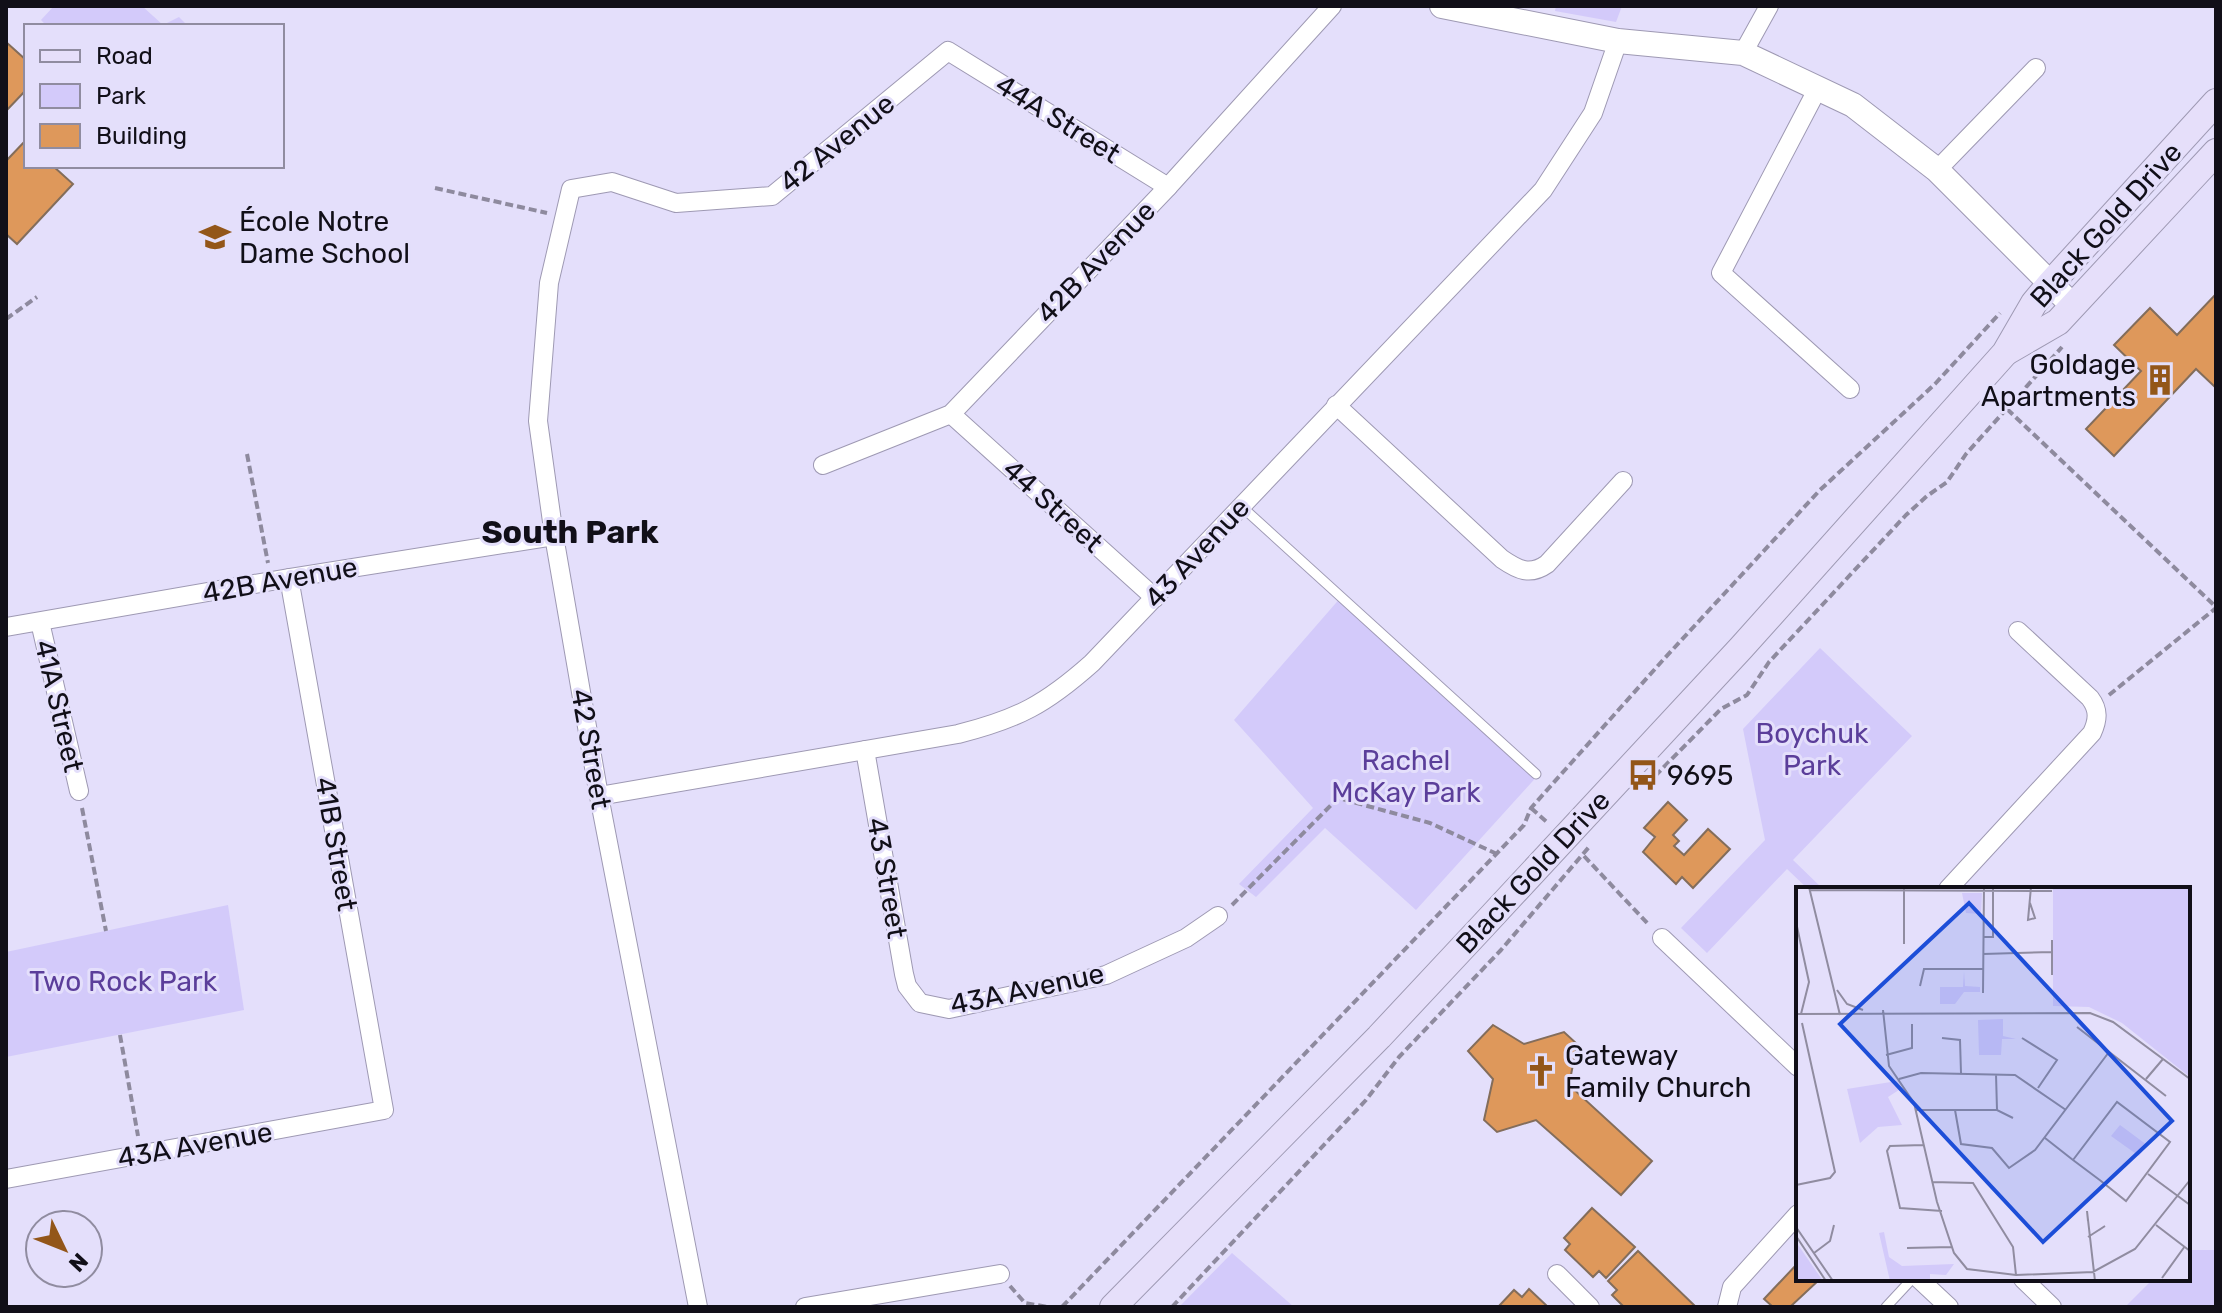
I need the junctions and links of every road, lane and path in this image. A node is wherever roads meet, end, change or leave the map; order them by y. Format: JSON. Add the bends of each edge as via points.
{"nodes":[{"id":1,"x":1332,"y":6,"type":"edge"},
{"id":2,"x":1442,"y":6,"type":"edge"},
{"id":3,"x":1769,"y":6,"type":"edge"},
{"id":4,"x":1618,"y":41,"type":"junction"},
{"id":5,"x":948,"y":51,"type":"joint"},
{"id":6,"x":1743,"y":53,"type":"junction"},
{"id":7,"x":2036,"y":68,"type":"dead end"},
{"id":8,"x":1818,"y":88,"type":"junction"},
{"id":9,"x":2216,"y":102,"type":"edge"},
{"id":10,"x":2216,"y":152,"type":"edge"},
{"id":11,"x":2216,"y":167,"type":"edge"},
{"id":12,"x":1937,"y":170,"type":"junction"},
{"id":13,"x":1168,"y":187,"type":"junction"},
{"id":14,"x":435,"y":188,"type":"dead end"},
{"id":15,"x":571,"y":189,"type":"joint"},
{"id":16,"x":2179,"y":192,"type":"junction"},
{"id":17,"x":564,"y":218,"type":"junction"},
{"id":18,"x":2050,"y":284,"type":"junction"},
{"id":19,"x":37,"y":297,"type":"dead end"},
{"id":20,"x":2073,"y":306,"type":"junction"},
{"id":21,"x":2000,"y":314,"type":"dead end"},
{"id":22,"x":6,"y":319,"type":"edge"},
{"id":23,"x":2005,"y":353,"type":"junction"},
{"id":24,"x":1850,"y":389,"type":"dead end"},
{"id":25,"x":1336,"y":405,"type":"junction"},
{"id":26,"x":951,"y":414,"type":"junction"},
{"id":27,"x":247,"y":454,"type":"dead end"},
{"id":28,"x":823,"y":465,"type":"dead end"},
{"id":29,"x":1623,"y":481,"type":"dead end"},
{"id":30,"x":1241,"y":506,"type":"junction"},
{"id":31,"x":554,"y":536,"type":"junction"},
{"id":32,"x":280,"y":579,"type":"junction"},
{"id":33,"x":1155,"y":598,"type":"junction"},
{"id":34,"x":2216,"y":608,"type":"edge"},
{"id":35,"x":40,"y":622,"type":"junction"},
{"id":36,"x":6,"y":627,"type":"edge"},
{"id":37,"x":2018,"y":631,"type":"dead end"},
{"id":38,"x":2096,"y":709,"type":"junction"},
{"id":39,"x":865,"y":750,"type":"junction"},
{"id":40,"x":1536,"y":774,"type":"dead end"},
{"id":41,"x":1646,"y":787,"type":"dead end"},
{"id":42,"x":79,"y":791,"type":"joint"},
{"id":43,"x":599,"y":796,"type":"junction"},
{"id":44,"x":1531,"y":808,"type":"junction"},
{"id":45,"x":1592,"y":842,"type":"dead end"},
{"id":46,"x":1574,"y":847,"type":"junction"},
{"id":47,"x":1497,"y":854,"type":"junction"},
{"id":48,"x":1950,"y":887,"type":"edge"},
{"id":49,"x":1218,"y":916,"type":"joint"},
{"id":50,"x":106,"y":931,"type":"dead end"},
{"id":51,"x":1662,"y":938,"type":"joint"},
{"id":52,"x":920,"y":1003,"type":"joint"},
{"id":53,"x":120,"y":1035,"type":"dead end"},
{"id":54,"x":1796,"y":1059,"type":"edge"},
{"id":55,"x":384,"y":1110,"type":"joint"},
{"id":56,"x":141,"y":1154,"type":"junction"},
{"id":57,"x":6,"y":1179,"type":"edge"},
{"id":58,"x":1796,"y":1216,"type":"edge"},
{"id":59,"x":1000,"y":1274,"type":"joint"},
{"id":60,"x":1557,"y":1274,"type":"dead end"},
{"id":61,"x":1910,"y":1281,"type":"edge"},
{"id":62,"x":1921,"y":1281,"type":"edge"},
{"id":63,"x":2025,"y":1281,"type":"edge"},
{"id":64,"x":698,"y":1307,"type":"edge"},
{"id":65,"x":805,"y":1307,"type":"edge"},
{"id":66,"x":1048,"y":1307,"type":"edge"},
{"id":67,"x":1062,"y":1307,"type":"edge"},
{"id":68,"x":1113,"y":1307,"type":"edge"},
{"id":69,"x":1172,"y":1307,"type":"edge"},
{"id":70,"x":1590,"y":1307,"type":"edge"},
{"id":71,"x":1727,"y":1307,"type":"edge"},
{"id":72,"x":1886,"y":1307,"type":"edge"},
{"id":73,"x":1949,"y":1307,"type":"edge"},
{"id":74,"x":2052,"y":1307,"type":"edge"}],
"edges":[{"from":1,"to":13,"type":"street","name":"42B Avenue"},
{"from":2,"to":4,"type":"street"},
{"from":3,"to":6,"type":"street"},
{"from":4,"to":6,"type":"street"},
{"from":4,"to":25,"type":"street","name":"43 Avenue","via":[[1593,113],[1543,190]]},
{"from":5,"to":13,"type":"street","name":"44A Street"},
{"from":5,"to":15,"type":"street","name":"42 Avenue","via":[[772,196],[676,203],[612,182]]},
{"from":6,"to":8,"type":"street"},
{"from":7,"to":12,"type":"street"},
{"from":8,"to":12,"type":"street","via":[[1853,105]]},
{"from":8,"to":24,"type":"street","via":[[1721,273]]},
{"from":9,"to":18,"type":"main road","name":"Black Gold Drive"},
{"from":10,"to":16,"type":"main road","name":"Black Gold Drive"},
{"from":11,"to":16,"type":"main road"},
{"from":12,"to":18,"type":"street"},
{"from":13,"to":26,"type":"street","name":"42B Avenue"},
{"from":14,"to":17,"type":"path"},
{"from":15,"to":17,"type":"street","name":"42 Street"},
{"from":16,"to":20,"type":"main road","name":"Black Gold Drive"},
{"from":17,"to":31,"type":"street","name":"42 Street","via":[[549,283],[538,421]]},
{"from":18,"to":20,"type":"street"},
{"from":18,"to":23,"type":"main road","name":"Black Gold Drive"},
{"from":19,"to":22,"type":"path"},
{"from":20,"to":23,"type":"main road","name":"Black Gold Drive","via":[[2058,322]]},
{"from":21,"to":44,"type":"path","via":[[1935,384],[1820,490]]},
{"from":23,"to":46,"type":"main road","name":"Black Gold Drive","via":[[1741,648]]},
{"from":25,"to":29,"type":"street","via":[[1502,559],[1528,572],[1547,564]]},
{"from":25,"to":30,"type":"street","name":"43 Avenue"},
{"from":26,"to":28,"type":"street","name":"42B Avenue"},
{"from":26,"to":33,"type":"street","name":"44 Street"},
{"from":27,"to":32,"type":"path"},
{"from":30,"to":33,"type":"street","name":"43 Avenue"},
{"from":30,"to":40,"type":"lane"},
{"from":31,"to":32,"type":"street","name":"42B Avenue"},
{"from":31,"to":43,"type":"street","name":"42 Street"},
{"from":32,"to":35,"type":"street","name":"42B Avenue"},
{"from":32,"to":55,"type":"street","name":"41B Street"},
{"from":33,"to":39,"type":"street","name":"43 Avenue","via":[[1092,663],[1036,707],[982,728]]},
{"from":34,"to":38,"type":"path"},
{"from":34,"to":41,"type":"path","via":[[2007,409],[1947,482],[1906,515],[1769,662],[1747,695],[1721,709]]},
{"from":35,"to":36,"type":"street","name":"42B Avenue"},
{"from":35,"to":42,"type":"street","name":"41A Street"},
{"from":37,"to":38,"type":"street"},
{"from":38,"to":48,"type":"street","via":[[2092,733]]},
{"from":39,"to":43,"type":"street","name":"43 Avenue"},
{"from":39,"to":52,"type":"street","name":"43 Street","via":[[904,974]]},
{"from":42,"to":50,"type":"path"},
{"from":43,"to":64,"type":"street","name":"42 Street"},
{"from":44,"to":46,"type":"path"},
{"from":44,"to":47,"type":"path","via":[[1524,825]]},
{"from":45,"to":46,"type":"path"},
{"from":46,"to":51,"type":"path"},
{"from":46,"to":68,"type":"main road","name":"Black Gold Drive"},
{"from":46,"to":69,"type":"path","via":[[1501,950]]},
{"from":47,"to":49,"type":"path","via":[[1430,823],[1338,798]]},
{"from":47,"to":67,"type":"path"},
{"from":49,"to":52,"type":"street","name":"43A Avenue","via":[[1186,938],[1106,975],[949,1009]]},
{"from":51,"to":54,"type":"street"},
{"from":53,"to":56,"type":"path"},
{"from":55,"to":56,"type":"street","name":"43A Avenue"},
{"from":56,"to":57,"type":"street","name":"43A Avenue"},
{"from":58,"to":71,"type":"street","via":[[1732,1287]]},
{"from":59,"to":65,"type":"street"},
{"from":59,"to":66,"type":"path","via":[[1025,1303]]},
{"from":60,"to":70,"type":"street"},
{"from":61,"to":72,"type":"lane"},
{"from":62,"to":73,"type":"street"},
{"from":63,"to":74,"type":"street"}]}
